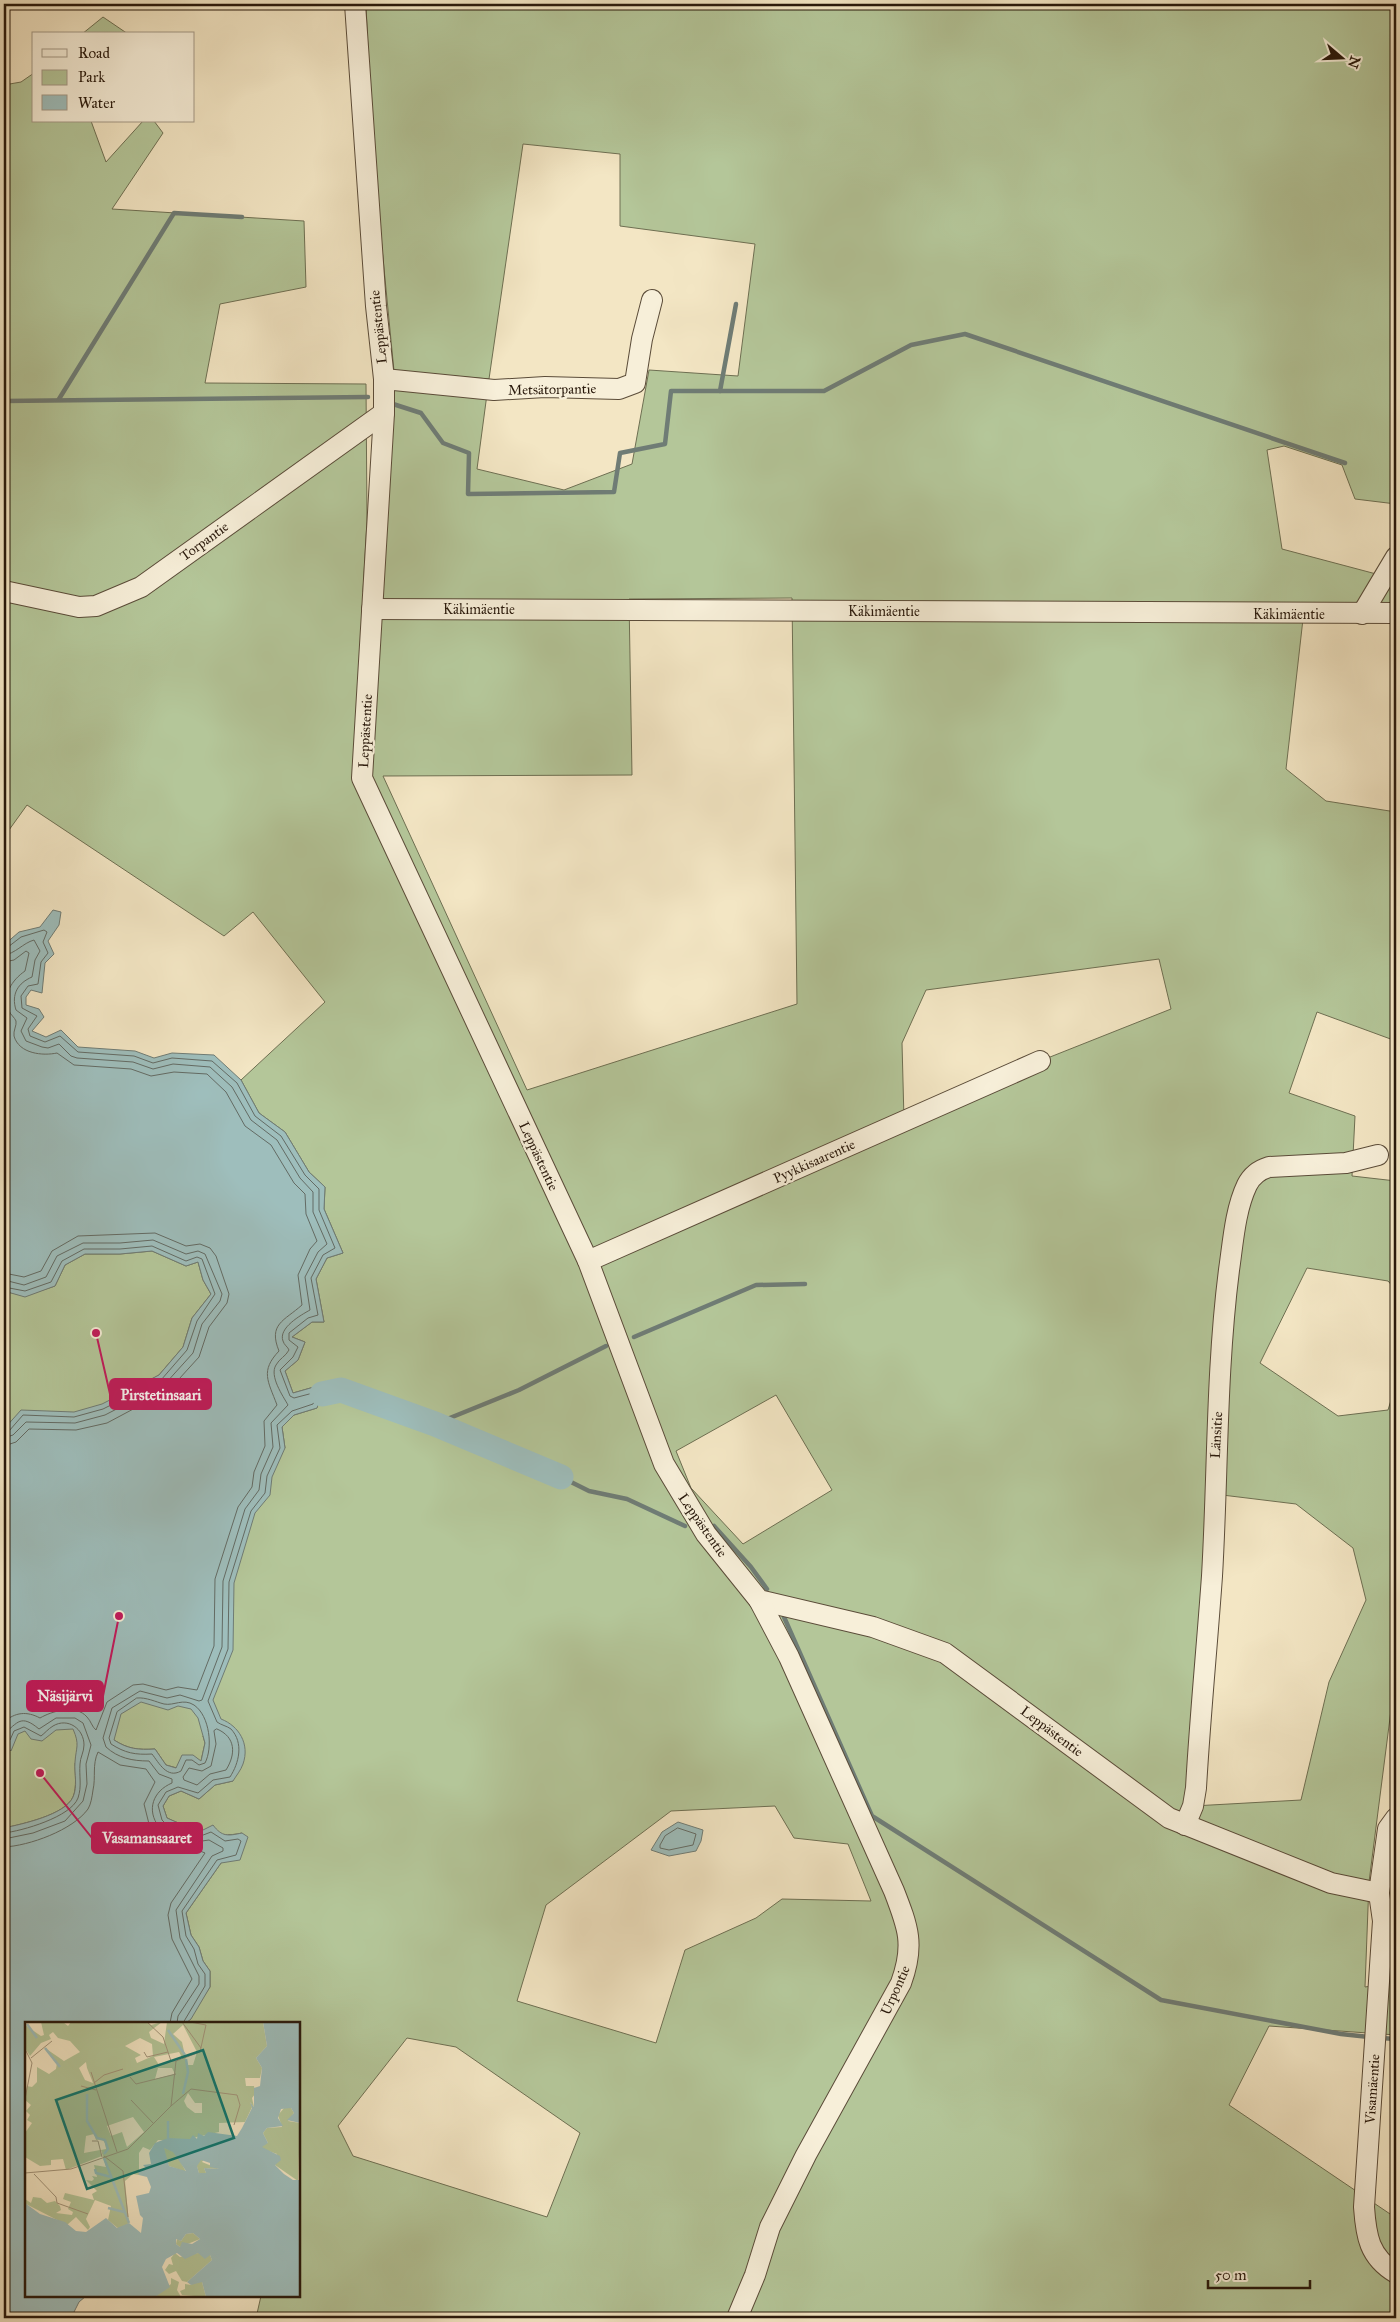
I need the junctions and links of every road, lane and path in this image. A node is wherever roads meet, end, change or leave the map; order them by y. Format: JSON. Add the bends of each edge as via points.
{"nodes":[{"id":1,"x":355,"y":4,"type":"edge"},
{"id":2,"x":652,"y":300,"type":"dead end"},
{"id":3,"x":384,"y":379,"type":"junction"},
{"id":4,"x":384,"y":413,"type":"junction"},
{"id":5,"x":1396,"y":558,"type":"edge"},
{"id":6,"x":4,"y":591,"type":"edge"},
{"id":7,"x":372,"y":609,"type":"junction"},
{"id":8,"x":1396,"y":613,"type":"edge"},
{"id":9,"x":1362,"y":614,"type":"junction"},
{"id":10,"x":1040,"y":1061,"type":"dead end"},
{"id":11,"x":1378,"y":1156,"type":"dead end"},
{"id":12,"x":588,"y":1261,"type":"junction"},
{"id":13,"x":759,"y":1600,"type":"junction"},
{"id":14,"x":1396,"y":1818,"type":"edge"},
{"id":15,"x":1184,"y":1825,"type":"junction"},
{"id":16,"x":1378,"y":1893,"type":"junction"},
{"id":17,"x":1396,"y":2273,"type":"edge"},
{"id":18,"x":737,"y":2318,"type":"edge"}],
"edges":[{"from":1,"to":3,"type":"street","name":"Leppästentie"},
{"from":2,"to":3,"type":"street","name":"Metsätorpantie","via":[[634,383],[619,389],[545,387],[494,390]]},
{"from":3,"to":4,"type":"street","name":"Leppästentie"},
{"from":4,"to":6,"type":"street","name":"Torpantie","via":[[141,586],[96,606],[79,607]]},
{"from":4,"to":7,"type":"street","name":"Leppästentie"},
{"from":5,"to":9,"type":"street"},
{"from":7,"to":9,"type":"street","name":"Käkimäentie"},
{"from":7,"to":12,"type":"street","name":"Leppästentie","via":[[362,778]]},
{"from":8,"to":9,"type":"street","name":"Käkimäentie"},
{"from":10,"to":12,"type":"street","name":"Pyykkisaarentie"},
{"from":11,"to":15,"type":"street","name":"Länsitie","via":[[1346,1163],[1261,1169],[1246,1186],[1241,1203],[1234,1233],[1220,1360],[1212,1576],[1196,1788],[1193,1806]]},
{"from":12,"to":13,"type":"street","name":"Leppästentie","via":[[664,1464],[706,1534]]},
{"from":13,"to":15,"type":"street","name":"Leppästentie","via":[[873,1627],[945,1653],[1151,1807]]},
{"from":13,"to":18,"type":"street","name":"Urpontie","via":[[789,1658],[894,1891],[907,1924],[910,1944],[901,1983],[806,2155],[770,2228]]},
{"from":14,"to":16,"type":"street","name":"Visamäentie","via":[[1388,1829]]},
{"from":15,"to":16,"type":"street","name":"Leppästentie","via":[[1332,1883]]},
{"from":16,"to":17,"type":"street","name":"Visamäentie","via":[[1383,1921],[1364,2207],[1366,2234],[1376,2257]]}]}
